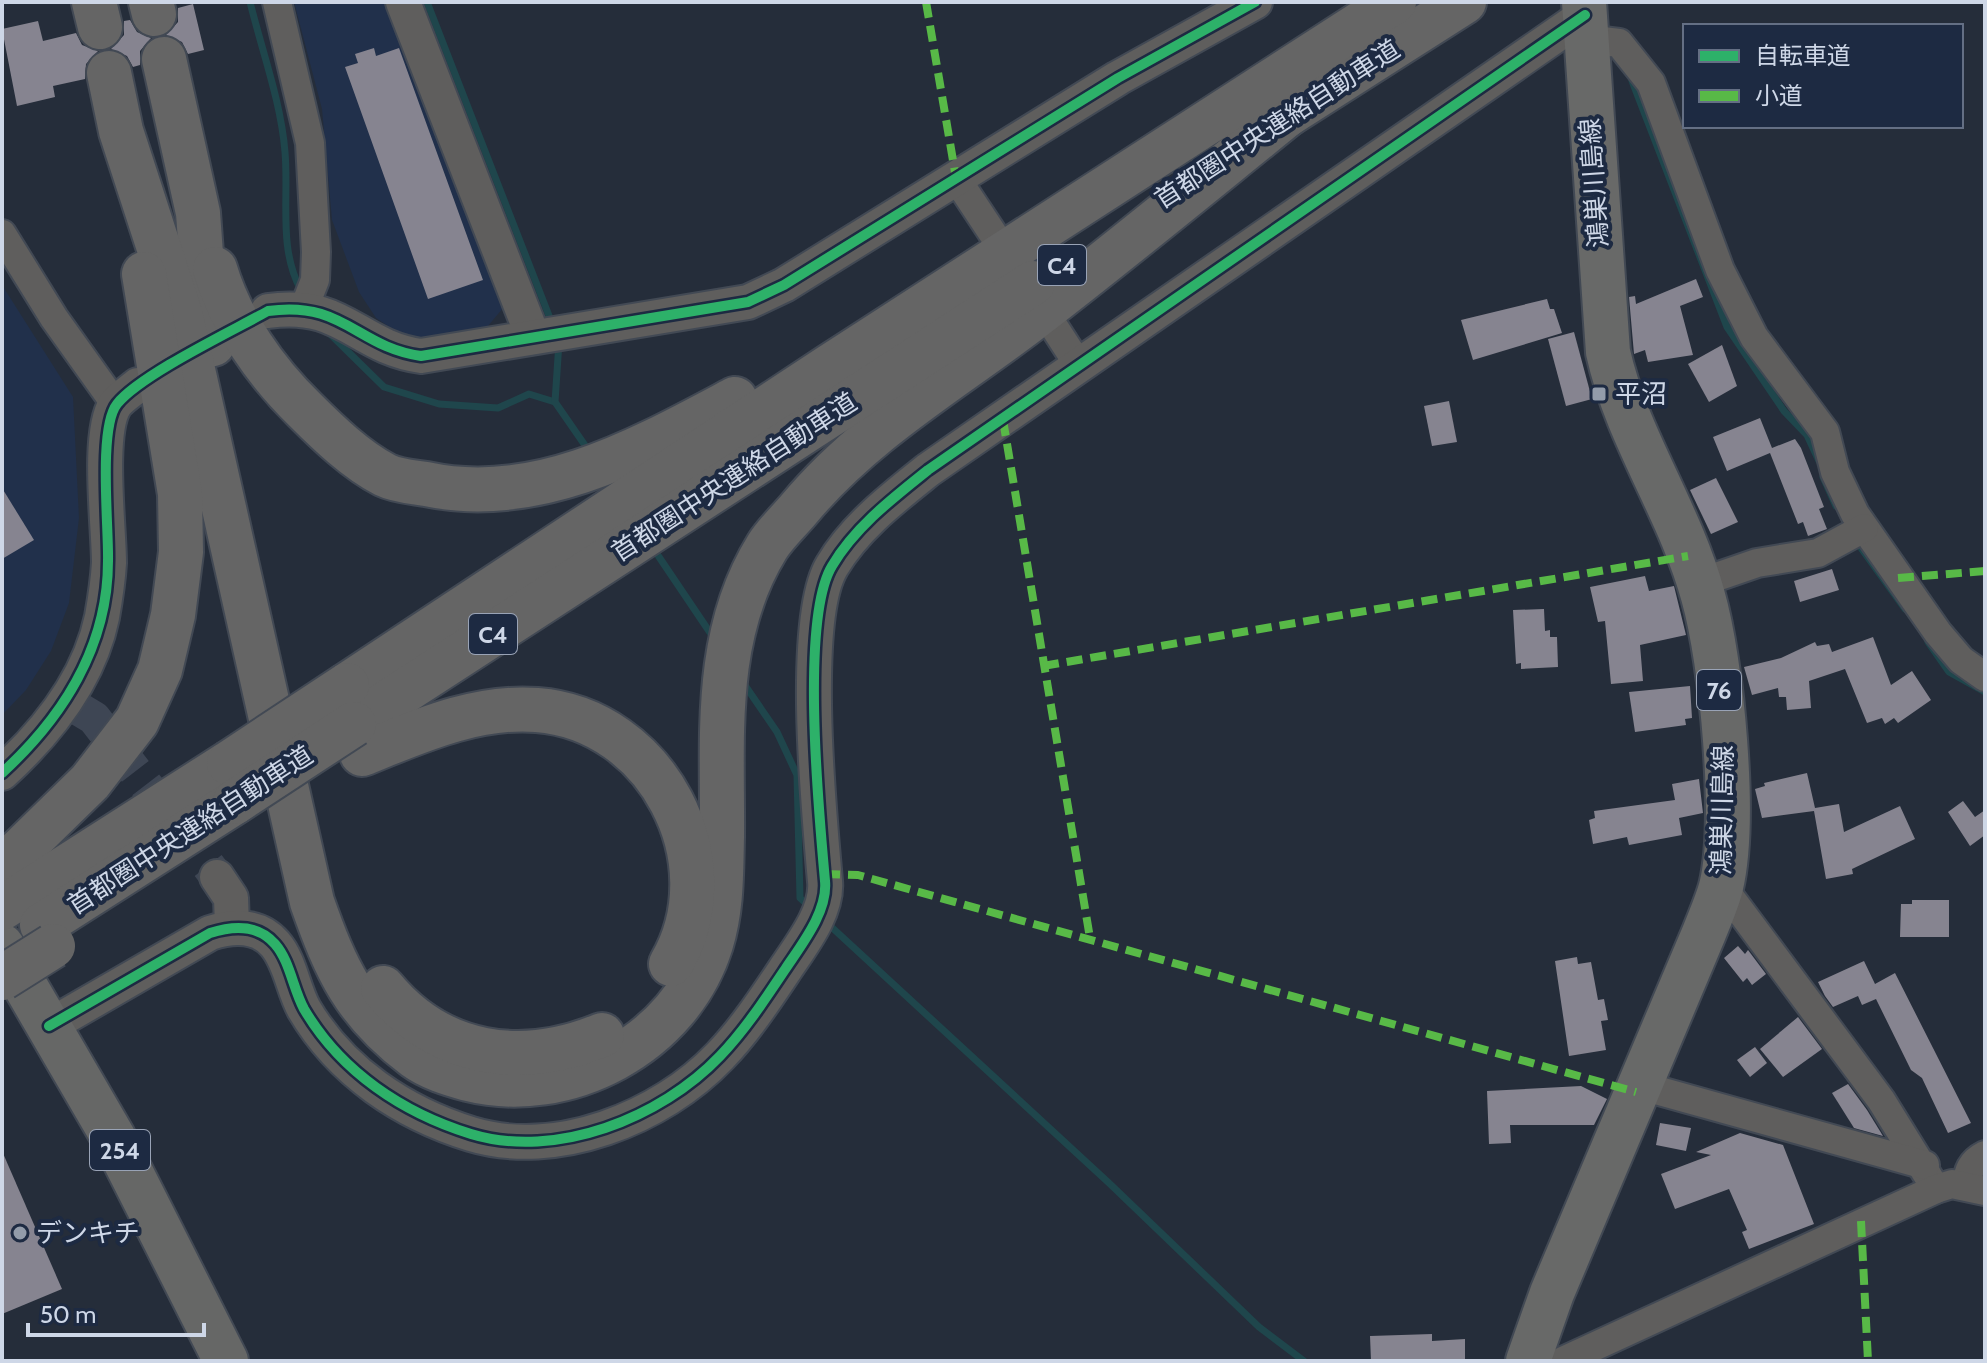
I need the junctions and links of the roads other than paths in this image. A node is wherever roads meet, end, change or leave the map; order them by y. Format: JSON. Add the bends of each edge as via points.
{"nodes":[{"id":1,"x":277,"y":2,"type":"edge"},
{"id":2,"x":403,"y":2,"type":"edge"},
{"id":3,"x":1255,"y":2,"type":"edge"},
{"id":4,"x":1394,"y":2,"type":"edge"},
{"id":5,"x":1464,"y":2,"type":"edge"},
{"id":6,"x":1585,"y":19,"type":"edge"},
{"id":7,"x":164,"y":59,"type":"dead end"},
{"id":8,"x":109,"y":73,"type":"dead end"},
{"id":9,"x":121,"y":131,"type":"junction"},
{"id":10,"x":956,"y":178,"type":"junction"},
{"id":11,"x":198,"y":213,"type":"junction"},
{"id":12,"x":2,"y":234,"type":"edge"},
{"id":13,"x":1025,"y":283,"type":"junction"},
{"id":14,"x":268,"y":311,"type":"dead end"},
{"id":15,"x":314,"y":311,"type":"junction"},
{"id":16,"x":548,"y":335,"type":"junction"},
{"id":17,"x":1078,"y":364,"type":"junction"},
{"id":18,"x":830,"y":366,"type":"junction"},
{"id":19,"x":127,"y":395,"type":"joint"},
{"id":20,"x":634,"y":519,"type":"junction"},
{"id":21,"x":1857,"y":533,"type":"junction"},
{"id":22,"x":1699,"y":583,"type":"junction"},
{"id":23,"x":1985,"y":677,"type":"edge"},
{"id":24,"x":355,"y":721,"type":"junction"},
{"id":25,"x":2,"y":773,"type":"edge"},
{"id":26,"x":235,"y":795,"type":"junction"},
{"id":27,"x":217,"y":877,"type":"tunnel mouth"},
{"id":28,"x":1721,"y":885,"type":"junction"},
{"id":29,"x":21,"y":901,"type":"edge"},
{"id":30,"x":232,"y":926,"type":"junction"},
{"id":31,"x":2,"y":948,"type":"edge"},
{"id":32,"x":2,"y":978,"type":"edge"},
{"id":33,"x":2,"y":1005,"type":"edge"},
{"id":34,"x":49,"y":1026,"type":"junction"},
{"id":35,"x":1638,"y":1085,"type":"junction"},
{"id":36,"x":1985,"y":1155,"type":"edge"},
{"id":37,"x":1931,"y":1177,"type":"junction"},
{"id":38,"x":1976,"y":1189,"type":"edge"},
{"id":39,"x":193,"y":1361,"type":"edge"},
{"id":40,"x":226,"y":1361,"type":"edge"},
{"id":41,"x":1528,"y":1361,"type":"edge"},
{"id":42,"x":1563,"y":1361,"type":"edge"}],
"edges":[{"from":1,"to":15,"type":"street","via":[[310,143]]},
{"from":2,"to":16,"type":"street"},
{"from":3,"to":10,"type":"street","via":[[1118,78]]},
{"from":4,"to":13,"type":"highway","name":"首都圏中央連絡自動車道","number":"C4"},
{"from":5,"to":13,"type":"highway","name":"首都圏中央連絡自動車道","number":"C4"},
{"from":6,"to":17,"type":"street"},
{"from":6,"to":21,"type":"street","via":[[1619,43],[1651,83],[1720,270],[1754,337],[1825,432]]},
{"from":6,"to":22,"type":"main road","name":"鴻巣川島線","number":"76","via":[[1608,352],[1616,392]]},
{"from":7,"to":11,"type":"highway"},
{"from":8,"to":9,"type":"highway"},
{"from":9,"to":13,"type":"highway","via":[[181,316],[312,902],[336,968],[364,1010],[417,1058],[449,1074],[491,1084],[567,1080],[630,1050],[670,1013],[697,976],[721,906],[721,739],[728,650],[767,547],[827,475],[913,402]]},
{"from":9,"to":29,"type":"highway","via":[[180,494],[181,552],[173,615],[160,670],[137,721],[90,782]]},
{"from":10,"to":13,"type":"street"},
{"from":10,"to":16,"type":"street","via":[[748,302]]},
{"from":11,"to":18,"type":"highway","via":[[221,291],[270,376],[331,436],[386,476],[442,488],[507,490],[574,474],[657,441],[789,371]]},
{"from":11,"to":24,"type":"highway","via":[[205,308],[255,540],[338,901],[368,970],[397,1005],[436,1032],[475,1050],[503,1053],[557,1051],[601,1035],[655,993],[679,951],[688,918],[690,874],[682,821],[666,786],[629,746],[575,716],[535,709],[445,721]]},
{"from":12,"to":19,"type":"street","via":[[54,318]]},
{"from":13,"to":17,"type":"street"},
{"from":13,"to":18,"type":"highway","name":"首都圏中央連絡自動車道","number":"C4"},
{"from":13,"to":20,"type":"highway","name":"首都圏中央連絡自動車道","number":"C4"},
{"from":14,"to":15,"type":"street"},
{"from":15,"to":16,"type":"street","via":[[400,353],[421,356]]},
{"from":17,"to":30,"type":"street","via":[[887,503],[831,567],[816,627],[817,773],[826,889],[812,928],[751,1018],[719,1057],[675,1094],[604,1130],[533,1142],[475,1135],[417,1115],[374,1087],[337,1053],[305,1010],[275,944],[255,930]]},
{"from":18,"to":20,"type":"highway","name":"首都圏中央連絡自動車道","number":"C4"},
{"from":19,"to":25,"type":"street","via":[[108,446],[109,564],[101,620],[72,705]]},
{"from":20,"to":24,"type":"highway","name":"首都圏中央連絡自動車道","number":"C4"},
{"from":21,"to":22,"type":"street","via":[[1818,553],[1757,563]]},
{"from":21,"to":23,"type":"street","via":[[1961,660]]},
{"from":22,"to":28,"type":"main road","name":"鴻巣川島線","number":"76","via":[[1722,711],[1726,832]]},
{"from":24,"to":26,"type":"highway"},
{"from":24,"to":26,"type":"highway","name":"首都圏中央連絡自動車道","number":"C4","bridge":true},
{"from":26,"to":29,"type":"highway","number":"C4"},
{"from":26,"to":29,"type":"highway","name":"首都圏中央連絡自動車道","number":"C4"},
{"from":27,"to":30,"type":"street","via":[[231,898]]},
{"from":28,"to":35,"type":"main road","name":"鴻巣川島線","number":"76"},
{"from":28,"to":37,"type":"street","via":[[1817,1010]]},
{"from":29,"to":31,"type":"highway","name":"首都圏中央連絡自動車道","number":"C4"},
{"from":29,"to":32,"type":"highway","number":"C4","bridge":true},
{"from":30,"to":34,"type":"street","via":[[210,933]]},
{"from":31,"to":34,"type":"highway","number":"254"},
{"from":33,"to":39,"type":"highway","number":"254","via":[[83,1142]]},
{"from":34,"to":40,"type":"highway","number":"254","via":[[113,1137]]},
{"from":35,"to":37,"type":"street"},
{"from":35,"to":41,"type":"main road","name":"鴻巣川島線","number":"76"},
{"from":36,"to":38,"type":"street","via":[[1968,1170]]},
{"from":37,"to":38,"type":"street"},
{"from":37,"to":42,"type":"street"}]}
